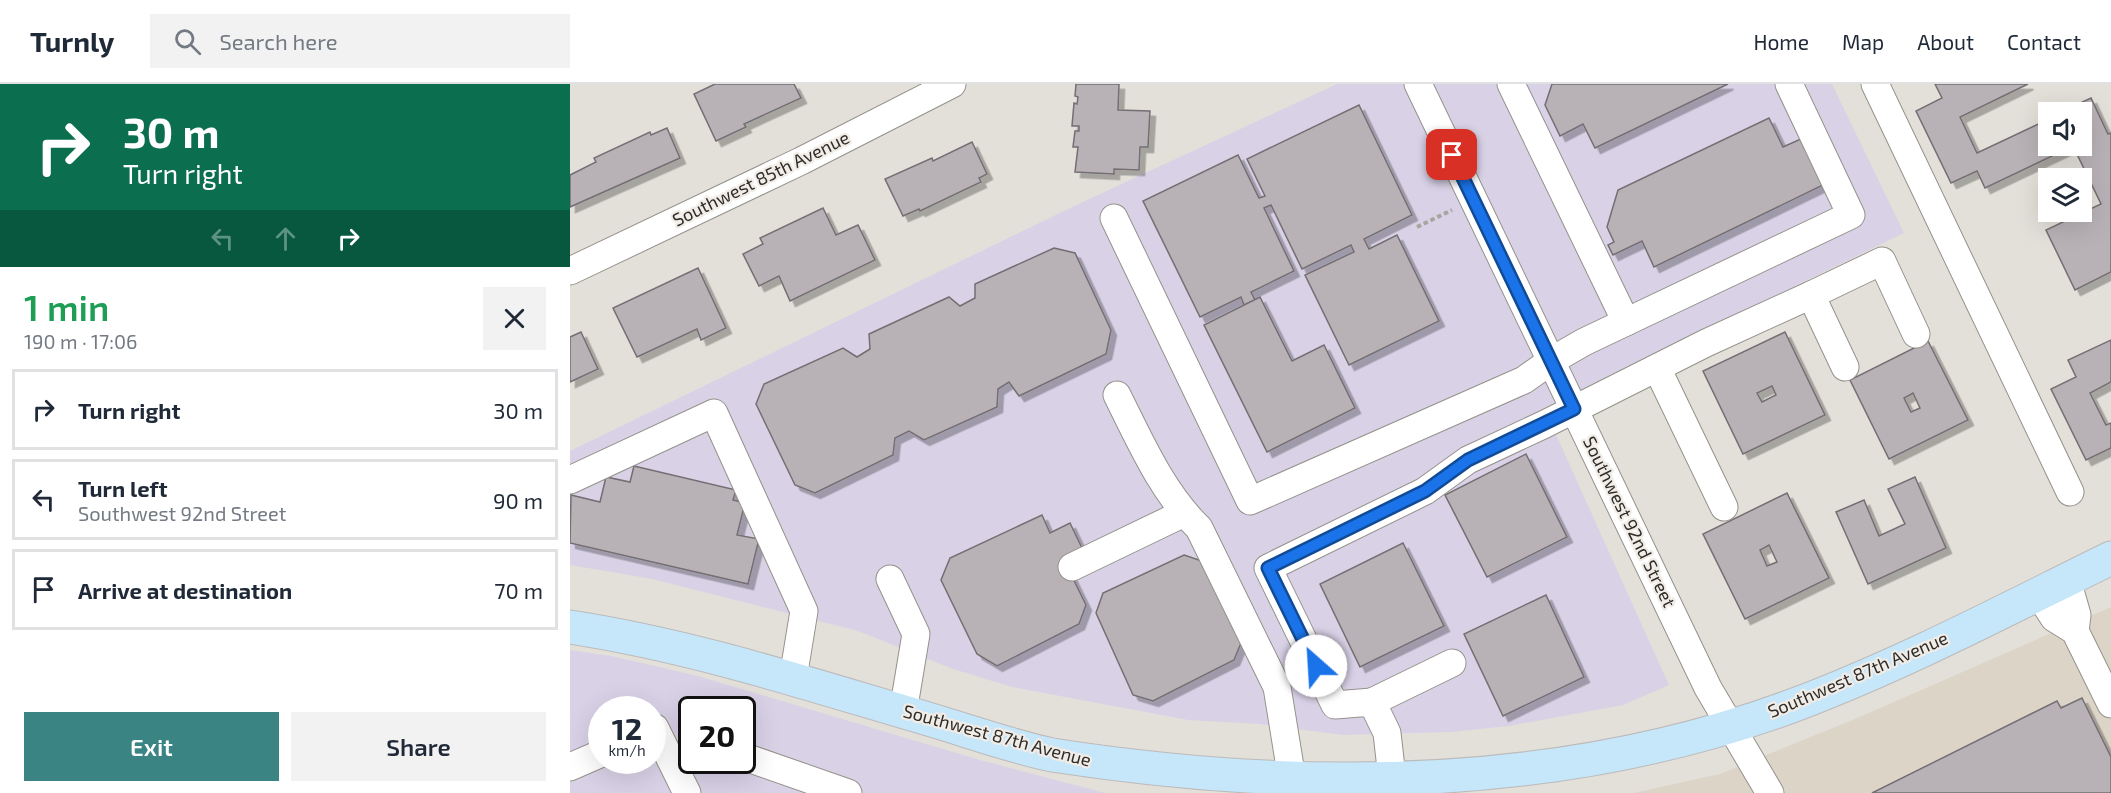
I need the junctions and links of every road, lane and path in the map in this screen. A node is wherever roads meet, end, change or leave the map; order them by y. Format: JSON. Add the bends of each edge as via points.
{"nodes":[{"id":1,"x":952,"y":84,"type":"edge"},
{"id":2,"x":1511,"y":84,"type":"edge"},
{"id":3,"x":1789,"y":84,"type":"edge"},
{"id":4,"x":1875,"y":84,"type":"edge"},
{"id":5,"x":1428,"y":87,"type":"edge"},
{"id":6,"x":1452,"y":210,"type":"dead end"},
{"id":7,"x":1114,"y":218,"type":"dead end"},
{"id":8,"x":1417,"y":227,"type":"dead end"},
{"id":9,"x":570,"y":271,"type":"edge"},
{"id":10,"x":1811,"y":294,"type":"junction"},
{"id":11,"x":1626,"y":322,"type":"junction"},
{"id":12,"x":1916,"y":334,"type":"dead end"},
{"id":13,"x":1551,"y":361,"type":"junction"},
{"id":14,"x":1845,"y":367,"type":"dead end"},
{"id":15,"x":1657,"y":368,"type":"junction"},
{"id":16,"x":1117,"y":395,"type":"dead end"},
{"id":17,"x":1574,"y":409,"type":"junction"},
{"id":18,"x":570,"y":480,"type":"edge"},
{"id":19,"x":2070,"y":492,"type":"dead end"},
{"id":20,"x":1724,"y":507,"type":"dead end"},
{"id":21,"x":1184,"y":513,"type":"junction"},
{"id":22,"x":2111,"y":558,"type":"edge"},
{"id":23,"x":1072,"y":567,"type":"dead end"},
{"id":24,"x":890,"y":579,"type":"dead end"},
{"id":25,"x":2067,"y":580,"type":"junction"},
{"id":26,"x":2038,"y":593,"type":"junction"},
{"id":27,"x":570,"y":627,"type":"edge"},
{"id":28,"x":2075,"y":631,"type":"junction"},
{"id":29,"x":1452,"y":663,"type":"dead end"},
{"id":30,"x":793,"y":678,"type":"junction"},
{"id":31,"x":1372,"y":702,"type":"junction"},
{"id":32,"x":2111,"y":704,"type":"edge"},
{"id":33,"x":903,"y":712,"type":"junction"},
{"id":34,"x":1731,"y":726,"type":"junction"},
{"id":35,"x":666,"y":750,"type":"edge"},
{"id":36,"x":588,"y":759,"type":"edge"},
{"id":37,"x":756,"y":764,"type":"edge"},
{"id":38,"x":570,"y":767,"type":"edge"},
{"id":39,"x":792,"y":784,"type":"edge"},
{"id":40,"x":1293,"y":785,"type":"junction"},
{"id":41,"x":1394,"y":786,"type":"junction"},
{"id":42,"x":1439,"y":788,"type":"edge"},
{"id":43,"x":687,"y":793,"type":"edge"},
{"id":44,"x":848,"y":793,"type":"edge"},
{"id":45,"x":1770,"y":793,"type":"edge"}],
"edges":[{"from":1,"to":9,"type":"street","name":"Southwest 85th Avenue"},
{"from":2,"to":11,"type":"street"},
{"from":3,"to":11,"type":"street","via":[[1851,215]]},
{"from":4,"to":19,"type":"street"},
{"from":5,"to":13,"type":"street","name":"Southwest 92nd Street"},
{"from":6,"to":8,"type":"path"},
{"from":7,"to":13,"type":"street","via":[[1250,501],[1524,380]]},
{"from":10,"to":12,"type":"street","via":[[1882,261]]},
{"from":10,"to":14,"type":"street"},
{"from":10,"to":15,"type":"street"},
{"from":11,"to":13,"type":"street"},
{"from":13,"to":17,"type":"street","name":"Southwest 92nd Street"},
{"from":15,"to":17,"type":"street"},
{"from":15,"to":20,"type":"street"},
{"from":16,"to":21,"type":"street","via":[[1147,455]]},
{"from":17,"to":31,"type":"street","via":[[1468,460],[1425,491],[1268,568],[1335,705]]},
{"from":17,"to":34,"type":"street","name":"Southwest 92nd Street","via":[[1708,687]]},
{"from":18,"to":30,"type":"street","via":[[714,412],[804,611]]},
{"from":21,"to":23,"type":"street"},
{"from":21,"to":40,"type":"street","via":[[1199,528],[1277,687]]},
{"from":22,"to":25,"type":"main road","name":"Southwest 87th Avenue"},
{"from":24,"to":33,"type":"street","via":[[916,634]]},
{"from":25,"to":26,"type":"main road","name":"Southwest 87th Avenue"},
{"from":25,"to":28,"type":"street","via":[[2077,615]]},
{"from":26,"to":28,"type":"street","via":[[2054,618]]},
{"from":26,"to":34,"type":"main road","name":"Southwest 87th Avenue","via":[[1847,684]]},
{"from":27,"to":30,"type":"main road","name":"Southwest 87th Avenue","via":[[677,646]]},
{"from":28,"to":32,"type":"street"},
{"from":29,"to":31,"type":"street"},
{"from":30,"to":33,"type":"main road","name":"Southwest 87th Avenue"},
{"from":31,"to":41,"type":"street","via":[[1387,733]]},
{"from":33,"to":40,"type":"main road","name":"Southwest 87th Avenue","via":[[1083,761],[1181,776]]},
{"from":34,"to":42,"type":"main road","name":"Southwest 87th Avenue","via":[[1582,764]]},
{"from":34,"to":45,"type":"street","name":"Southwest 92nd Street"},
{"from":35,"to":43,"type":"street"},
{"from":36,"to":38,"type":"street"},
{"from":37,"to":39,"type":"street"},
{"from":39,"to":44,"type":"street"},
{"from":40,"to":41,"type":"main road","name":"Southwest 87th Avenue"},
{"from":41,"to":42,"type":"main road","name":"Southwest 87th Avenue"}]}
